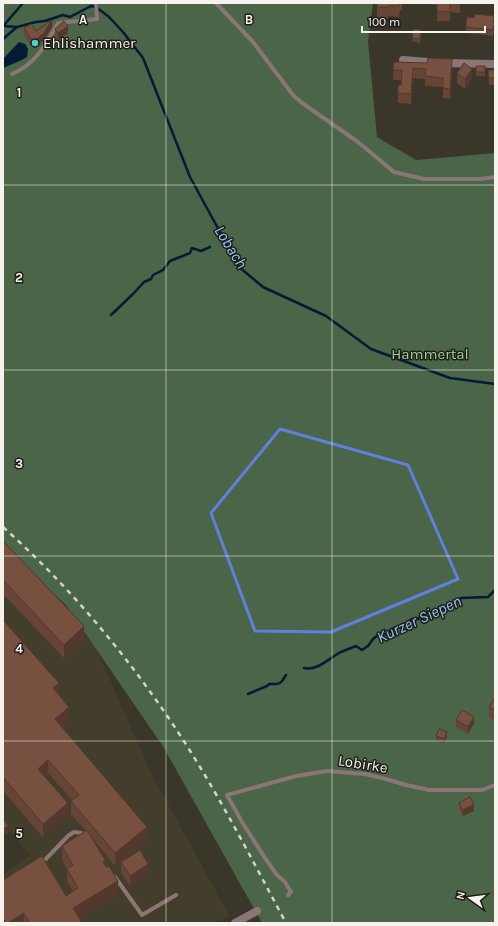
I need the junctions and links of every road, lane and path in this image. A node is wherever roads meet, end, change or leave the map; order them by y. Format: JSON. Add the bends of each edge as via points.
{"nodes":[{"id":1,"x":96,"y":3,"type":"edge"},
{"id":2,"x":216,"y":3,"type":"edge"},
{"id":3,"x":403,"y":60,"type":"dead end"},
{"id":4,"x":495,"y":64,"type":"edge"},
{"id":5,"x":12,"y":74,"type":"dead end"},
{"id":6,"x":495,"y":177,"type":"edge"},
{"id":7,"x":495,"y":784,"type":"edge"},
{"id":8,"x":90,"y":842,"type":"edge"},
{"id":9,"x":34,"y":868,"type":"edge"},
{"id":10,"x":112,"y":872,"type":"edge"},
{"id":11,"x":176,"y":895,"type":"dead end"},
{"id":12,"x":288,"y":895,"type":"dead end"},
{"id":13,"x":257,"y":911,"type":"dead end"},
{"id":14,"x":235,"y":923,"type":"edge"}],
"edges":[{"from":1,"to":5,"type":"lane","via":[[97,19],[58,23],[36,57],[23,69]]},
{"from":2,"to":6,"type":"lane","via":[[253,42],[293,95],[358,142],[394,172],[424,179]]},
{"from":3,"to":4,"type":"street"},
{"from":7,"to":12,"type":"lane","name":"Lobirke","via":[[482,790],[429,790],[365,774],[328,771],[312,772],[227,795],[265,858],[290,888],[291,892]]},
{"from":8,"to":9,"type":"lane","via":[[81,833],[74,832]]},
{"from":10,"to":11,"type":"lane","via":[[142,915]]},
{"from":13,"to":14,"type":"street"}]}
